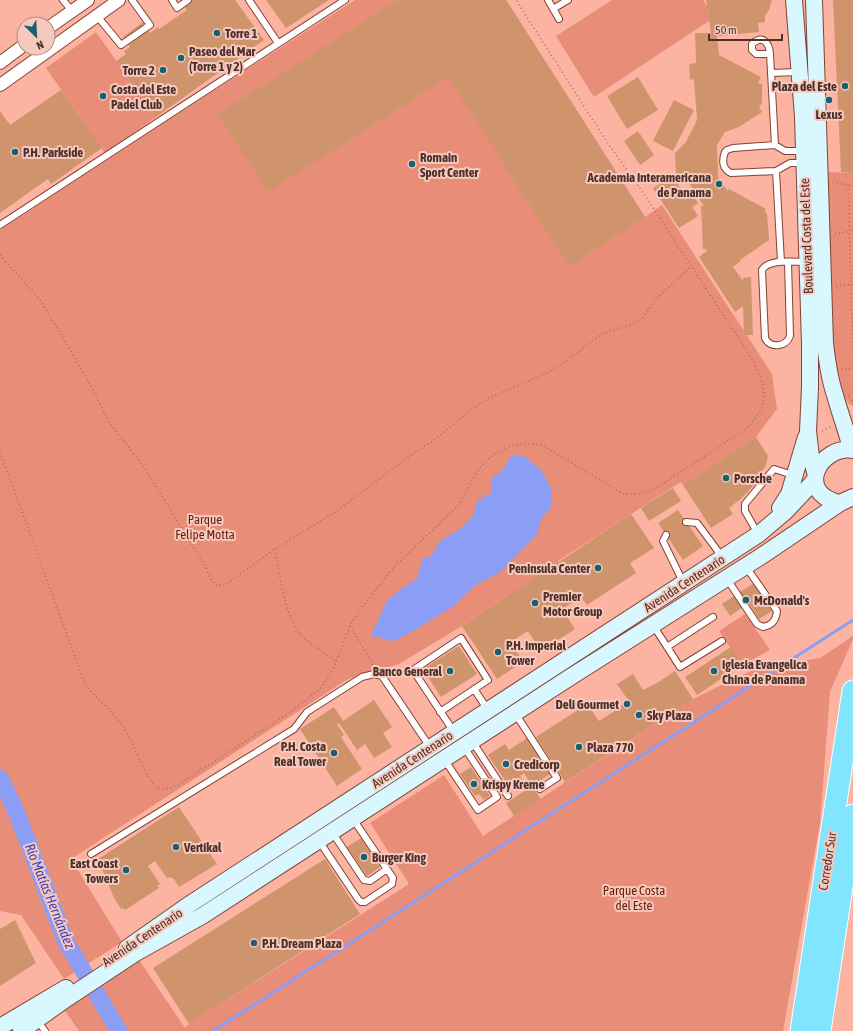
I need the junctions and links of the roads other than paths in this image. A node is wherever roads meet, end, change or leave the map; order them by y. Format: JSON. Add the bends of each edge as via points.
{"nodes":[{"id":1,"x":63,"y":0,"type":"edge"},
{"id":2,"x":88,"y":0,"type":"edge"},
{"id":3,"x":119,"y":0,"type":"edge"},
{"id":4,"x":132,"y":0,"type":"edge"},
{"id":5,"x":172,"y":0,"type":"edge"},
{"id":6,"x":188,"y":0,"type":"edge"},
{"id":7,"x":249,"y":0,"type":"edge"},
{"id":8,"x":345,"y":0,"type":"edge"},
{"id":9,"x":548,"y":0,"type":"edge"},
{"id":10,"x":568,"y":0,"type":"edge"},
{"id":11,"x":814,"y":1,"type":"edge"},
{"id":12,"x":795,"y":2,"type":"edge"},
{"id":13,"x":553,"y":9,"type":"junction"},
{"id":14,"x":72,"y":11,"type":"junction"},
{"id":15,"x":97,"y":16,"type":"junction"},
{"id":16,"x":559,"y":19,"type":"dead end"},
{"id":17,"x":56,"y":22,"type":"edge"},
{"id":18,"x":278,"y":43,"type":"junction"},
{"id":19,"x":16,"y":50,"type":"edge"},
{"id":20,"x":770,"y":54,"type":"dead end"},
{"id":21,"x":2,"y":58,"type":"edge"},
{"id":22,"x":800,"y":72,"type":"junction"},
{"id":23,"x":771,"y":73,"type":"junction"},
{"id":24,"x":0,"y":85,"type":"edge"},
{"id":25,"x":775,"y":144,"type":"junction"},
{"id":26,"x":804,"y":157,"type":"junction"},
{"id":27,"x":776,"y":171,"type":"junction"},
{"id":28,"x":813,"y":188,"type":"junction"},
{"id":29,"x":0,"y":225,"type":"edge"},
{"id":30,"x":781,"y":262,"type":"junction"},
{"id":31,"x":788,"y":262,"type":"junction"},
{"id":32,"x":807,"y":262,"type":"junction"},
{"id":33,"x":818,"y":344,"type":"junction"},
{"id":34,"x":834,"y":394,"type":"junction"},
{"id":35,"x":853,"y":416,"type":"edge"},
{"id":36,"x":808,"y":431,"type":"junction"},
{"id":37,"x":852,"y":450,"type":"edge"},
{"id":38,"x":795,"y":476,"type":"junction"},
{"id":39,"x":815,"y":476,"type":"junction"},
{"id":40,"x":846,"y":500,"type":"edge"},
{"id":41,"x":686,"y":522,"type":"dead end"},
{"id":42,"x":762,"y":532,"type":"junction"},
{"id":43,"x":666,"y":535,"type":"dead end"},
{"id":44,"x":722,"y":558,"type":"junction"},
{"id":45,"x":745,"y":566,"type":"junction"},
{"id":46,"x":703,"y":570,"type":"junction"},
{"id":47,"x":726,"y":578,"type":"junction"},
{"id":48,"x":683,"y":583,"type":"junction"},
{"id":49,"x":713,"y":586,"type":"junction"},
{"id":50,"x":639,"y":612,"type":"junction"},
{"id":51,"x":713,"y":617,"type":"dead end"},
{"id":52,"x":650,"y":626,"type":"junction"},
{"id":53,"x":722,"y":641,"type":"dead end"},
{"id":54,"x":667,"y":647,"type":"junction"},
{"id":55,"x":474,"y":689,"type":"junction"},
{"id":56,"x":853,"y":691,"type":"edge"},
{"id":57,"x":488,"y":710,"type":"junction"},
{"id":58,"x":440,"y":712,"type":"junction"},
{"id":59,"x":515,"y":713,"type":"junction"},
{"id":60,"x":454,"y":732,"type":"junction"},
{"id":61,"x":468,"y":744,"type":"junction"},
{"id":62,"x":430,"y":747,"type":"junction"},
{"id":63,"x":442,"y":761,"type":"junction"},
{"id":64,"x":540,"y":789,"type":"dead end"},
{"id":65,"x":508,"y":796,"type":"dead end"},
{"id":66,"x":853,"y":815,"type":"edge"},
{"id":67,"x":353,"y":818,"type":"junction"},
{"id":68,"x":325,"y":837,"type":"junction"},
{"id":69,"x":91,"y":854,"type":"dead end"},
{"id":70,"x":387,"y":869,"type":"junction"},
{"id":71,"x":132,"y":951,"type":"junction"},
{"id":72,"x":64,"y":995,"type":"junction"},
{"id":73,"x":41,"y":1026,"type":"edge"},
{"id":74,"x":0,"y":1027,"type":"edge"},
{"id":75,"x":21,"y":1031,"type":"edge"},
{"id":76,"x":801,"y":1031,"type":"edge"},
{"id":77,"x":820,"y":1031,"type":"edge"}],
"edges":[{"from":1,"to":14,"type":"lane"},
{"from":2,"to":14,"type":"street"},
{"from":3,"to":15,"type":"street"},
{"from":4,"to":15,"type":"lane","via":[[150,25],[121,45]]},
{"from":5,"to":6,"type":"lane","via":[[177,8]]},
{"from":7,"to":18,"type":"lane"},
{"from":8,"to":18,"type":"lane"},
{"from":9,"to":13,"type":"lane"},
{"from":10,"to":13,"type":"lane"},
{"from":11,"to":12,"type":"main road"},
{"from":11,"to":28,"type":"main road","name":"Boulevard Costa del Este"},
{"from":12,"to":22,"type":"main road","name":"Boulevard Costa del Este"},
{"from":13,"to":16,"type":"lane"},
{"from":14,"to":17,"type":"street"},
{"from":15,"to":24,"type":"street"},
{"from":18,"to":29,"type":"lane"},
{"from":19,"to":21,"type":"street"},
{"from":20,"to":23,"type":"lane"},
{"from":22,"to":23,"type":"lane"},
{"from":22,"to":26,"type":"main road","name":"Boulevard Costa del Este"},
{"from":23,"to":25,"type":"lane"},
{"from":25,"to":26,"type":"lane","via":[[785,151]]},
{"from":25,"to":27,"type":"lane","via":[[727,150],[723,157],[727,171],[731,173]]},
{"from":26,"to":27,"type":"lane"},
{"from":26,"to":28,"type":"main road","name":"Boulevard Costa del Este"},
{"from":27,"to":30,"type":"lane"},
{"from":28,"to":32,"type":"main road","name":"Boulevard Costa del Este"},
{"from":28,"to":33,"type":"main road","name":"Boulevard Costa del Este"},
{"from":30,"to":31,"type":"lane"},
{"from":30,"to":31,"type":"lane","via":[[764,267],[762,274],[765,338],[773,345],[785,343],[790,336]]},
{"from":31,"to":32,"type":"lane"},
{"from":32,"to":33,"type":"main road","name":"Boulevard Costa del Este"},
{"from":33,"to":34,"type":"main road","name":"Boulevard Costa del Este"},
{"from":33,"to":36,"type":"main road","name":"Boulevard Costa del Este","via":[[810,387]]},
{"from":34,"to":35,"type":"main road"},
{"from":34,"to":37,"type":"main road","name":"Boulevard Costa del Este"},
{"from":36,"to":38,"type":"main road"},
{"from":36,"to":39,"type":"main road","name":"Boulevard Costa del Este"},
{"from":37,"to":39,"type":"main road","name":"Avenida Centenario","via":[[839,451],[827,457],[819,465]]},
{"from":38,"to":42,"type":"main road","via":[[789,494]]},
{"from":38,"to":42,"type":"lane","via":[[774,469],[745,504],[745,511]]},
{"from":39,"to":40,"type":"main road","name":"Boulevard Costa del Este","via":[[816,487],[822,495],[830,501]]},
{"from":39,"to":42,"type":"main road","name":"Avenida Centenario","via":[[785,512]]},
{"from":40,"to":45,"type":"main road","name":"Avenida Centenario"},
{"from":41,"to":44,"type":"lane","via":[[696,523]]},
{"from":42,"to":44,"type":"main road","name":"Avenida Centenario"},
{"from":43,"to":48,"type":"lane","via":[[663,542]]},
{"from":44,"to":46,"type":"main road","name":"Avenida Centenario"},
{"from":45,"to":47,"type":"main road","name":"Avenida Centenario"},
{"from":45,"to":47,"type":"lane","via":[[777,612],[776,619],[770,626],[763,627],[757,624]]},
{"from":46,"to":48,"type":"main road","name":"Avenida Centenario"},
{"from":46,"to":49,"type":"main road"},
{"from":47,"to":49,"type":"main road","name":"Avenida Centenario"},
{"from":48,"to":50,"type":"main road","name":"Avenida Centenario"},
{"from":49,"to":52,"type":"main road","name":"Avenida Centenario"},
{"from":50,"to":52,"type":"main road"},
{"from":50,"to":57,"type":"main road","name":"Avenida Centenario"},
{"from":51,"to":54,"type":"lane"},
{"from":52,"to":54,"type":"lane"},
{"from":52,"to":59,"type":"main road","name":"Avenida Centenario"},
{"from":53,"to":54,"type":"lane","via":[[680,667]]},
{"from":55,"to":57,"type":"lane"},
{"from":55,"to":58,"type":"lane"},
{"from":55,"to":58,"type":"lane","via":[[488,680],[461,638],[413,670]]},
{"from":56,"to":76,"type":"highway","name":"Corredor Sur"},
{"from":57,"to":60,"type":"main road","name":"Avenida Centenario"},
{"from":58,"to":60,"type":"lane"},
{"from":59,"to":61,"type":"main road","name":"Avenida Centenario"},
{"from":59,"to":64,"type":"lane","via":[[557,778]]},
{"from":60,"to":62,"type":"main road","name":"Avenida Centenario"},
{"from":61,"to":63,"type":"main road","name":"Avenida Centenario"},
{"from":61,"to":63,"type":"lane","via":[[497,797],[478,810]]},
{"from":61,"to":65,"type":"lane"},
{"from":62,"to":63,"type":"main road"},
{"from":62,"to":69,"type":"lane","via":[[382,676],[374,674],[362,677],[307,712],[294,729]]},
{"from":62,"to":71,"type":"main road","name":"Avenida Centenario","via":[[187,906]]},
{"from":63,"to":67,"type":"main road","name":"Avenida Centenario"},
{"from":66,"to":77,"type":"highway","name":"Corredor Sur"},
{"from":67,"to":68,"type":"main road","name":"Avenida Centenario"},
{"from":67,"to":70,"type":"lane"},
{"from":68,"to":70,"type":"lane","via":[[364,880],[370,881]]},
{"from":68,"to":70,"type":"lane","via":[[361,902],[365,902],[392,884],[393,878]]},
{"from":68,"to":71,"type":"main road","name":"Avenida Centenario","via":[[202,916]]},
{"from":71,"to":72,"type":"main road","name":"Avenida Centenario"},
{"from":72,"to":73,"type":"main road","name":"Avenida Centenario"},
{"from":72,"to":74,"type":"main road","name":"Avenida Centenario"},
{"from":73,"to":75,"type":"main road","name":"Avenida Centenario"}]}
